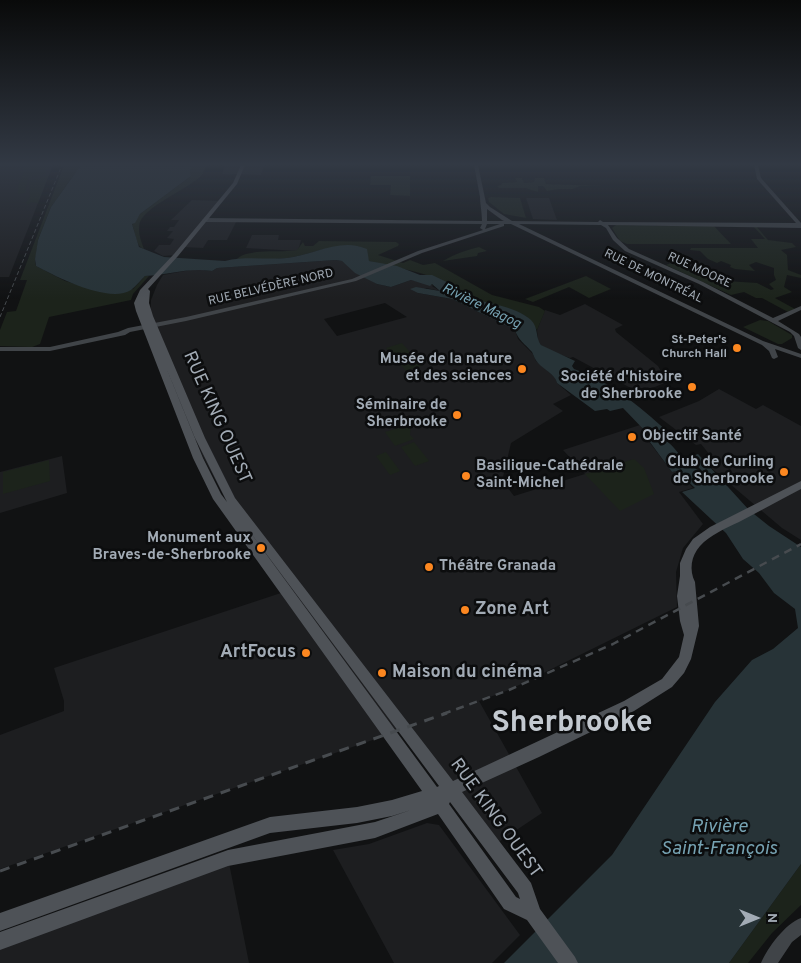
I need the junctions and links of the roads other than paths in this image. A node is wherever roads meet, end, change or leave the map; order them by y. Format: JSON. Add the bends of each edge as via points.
{"nodes":[{"id":1,"x":212,"y":210,"type":"edge"},
{"id":2,"x":484,"y":210,"type":"edge"},
{"id":3,"x":491,"y":210,"type":"edge"},
{"id":4,"x":788,"y":210,"type":"edge"},
{"id":5,"x":496,"y":211,"type":"joint"},
{"id":6,"x":204,"y":220,"type":"junction"},
{"id":7,"x":506,"y":221,"type":"junction"},
{"id":8,"x":536,"y":221,"type":"junction"},
{"id":9,"x":592,"y":221,"type":"junction"},
{"id":10,"x":486,"y":222,"type":"junction"},
{"id":11,"x":602,"y":223,"type":"junction"},
{"id":12,"x":615,"y":223,"type":"junction"},
{"id":13,"x":728,"y":224,"type":"junction"},
{"id":14,"x":801,"y":225,"type":"edge"},
{"id":15,"x":491,"y":229,"type":"junction"},
{"id":16,"x":610,"y":232,"type":"junction"},
{"id":17,"x":472,"y":235,"type":"junction"},
{"id":18,"x":396,"y":262,"type":"joint"},
{"id":19,"x":360,"y":278,"type":"joint"},
{"id":20,"x":801,"y":308,"type":"edge"},
{"id":21,"x":186,"y":319,"type":"joint"},
{"id":22,"x":773,"y":321,"type":"junction"},
{"id":23,"x":150,"y":327,"type":"junction"},
{"id":24,"x":761,"y":342,"type":"junction"},
{"id":25,"x":800,"y":343,"type":"edge"},
{"id":26,"x":0,"y":349,"type":"edge"},
{"id":27,"x":783,"y":350,"type":"junction"},
{"id":28,"x":801,"y":356,"type":"edge"},
{"id":29,"x":774,"y":357,"type":"dead end"},
{"id":30,"x":801,"y":485,"type":"edge"},
{"id":31,"x":232,"y":510,"type":"junction"},
{"id":32,"x":450,"y":790,"type":"junction"},
{"id":33,"x":436,"y":800,"type":"junction"},
{"id":34,"x":533,"y":914,"type":"junction"},
{"id":35,"x":0,"y":922,"type":"edge"},
{"id":36,"x":801,"y":925,"type":"edge"},
{"id":37,"x":0,"y":941,"type":"edge"},
{"id":38,"x":569,"y":963,"type":"edge"},
{"id":39,"x":769,"y":963,"type":"edge"}],
"edges":[{"from":1,"to":6,"type":"main road"},
{"from":2,"to":10,"type":"main road"},
{"from":3,"to":7,"type":"main road"},
{"from":4,"to":14,"type":"main road"},
{"from":5,"to":7,"type":"main road"},
{"from":5,"to":8,"type":"main road"},
{"from":6,"to":10,"type":"main road"},
{"from":6,"to":23,"type":"main road","name":"RUE KING OUEST","via":[[149,285],[145,303]]},
{"from":7,"to":8,"type":"main road"},
{"from":7,"to":10,"type":"main road"},
{"from":7,"to":11,"type":"main road"},
{"from":7,"to":15,"type":"main road"},
{"from":7,"to":15,"type":"main road"},
{"from":7,"to":24,"type":"main road","name":"RUE DE MONTRÉAL"},
{"from":8,"to":9,"type":"main road"},
{"from":9,"to":11,"type":"main road"},
{"from":9,"to":13,"type":"main road"},
{"from":10,"to":17,"type":"main road"},
{"from":11,"to":12,"type":"main road"},
{"from":11,"to":16,"type":"main road","name":"RUE MOORE"},
{"from":12,"to":13,"type":"main road"},
{"from":12,"to":16,"type":"main road","via":[[610,225]]},
{"from":13,"to":14,"type":"main road"},
{"from":15,"to":17,"type":"main road"},
{"from":16,"to":22,"type":"main road","name":"RUE MOORE","via":[[627,250],[701,283]]},
{"from":17,"to":18,"type":"main road"},
{"from":18,"to":19,"type":"main road"},
{"from":19,"to":21,"type":"main road","name":"RUE BELVÉDÈRE NORD"},
{"from":20,"to":22,"type":"main road"},
{"from":21,"to":23,"type":"main road","name":"RUE BELVÉDÈRE NORD"},
{"from":22,"to":25,"type":"main road","name":"RUE MOORE","via":[[795,333]]},
{"from":23,"to":26,"type":"main road","via":[[50,349]]},
{"from":23,"to":31,"type":"main road","name":"RUE KING OUEST","via":[[198,458],[208,480]]},
{"from":24,"to":27,"type":"main road","name":"RUE DE MONTRÉAL"},
{"from":24,"to":29,"type":"main road","via":[[772,350]]},
{"from":25,"to":27,"type":"main road"},
{"from":27,"to":28,"type":"main road"},
{"from":30,"to":32,"type":"main road","via":[[714,530],[690,552],[686,576],[693,626],[688,649],[673,677],[654,692]]},
{"from":31,"to":32,"type":"main road","name":"RUE KING OUEST","via":[[321,617]]},
{"from":31,"to":33,"type":"main road","name":"RUE KING OUEST"},
{"from":32,"to":33,"type":"main road"},
{"from":32,"to":34,"type":"main road","name":"RUE KING OUEST","via":[[525,889]]},
{"from":33,"to":34,"type":"main road","name":"RUE KING OUEST","via":[[510,903]]},
{"from":33,"to":35,"type":"main road","via":[[357,815],[270,825]]},
{"from":33,"to":37,"type":"main road","via":[[399,823],[365,833],[228,858]]},
{"from":34,"to":38,"type":"main road"},
{"from":36,"to":39,"type":"main road","via":[[787,937]]}]}
